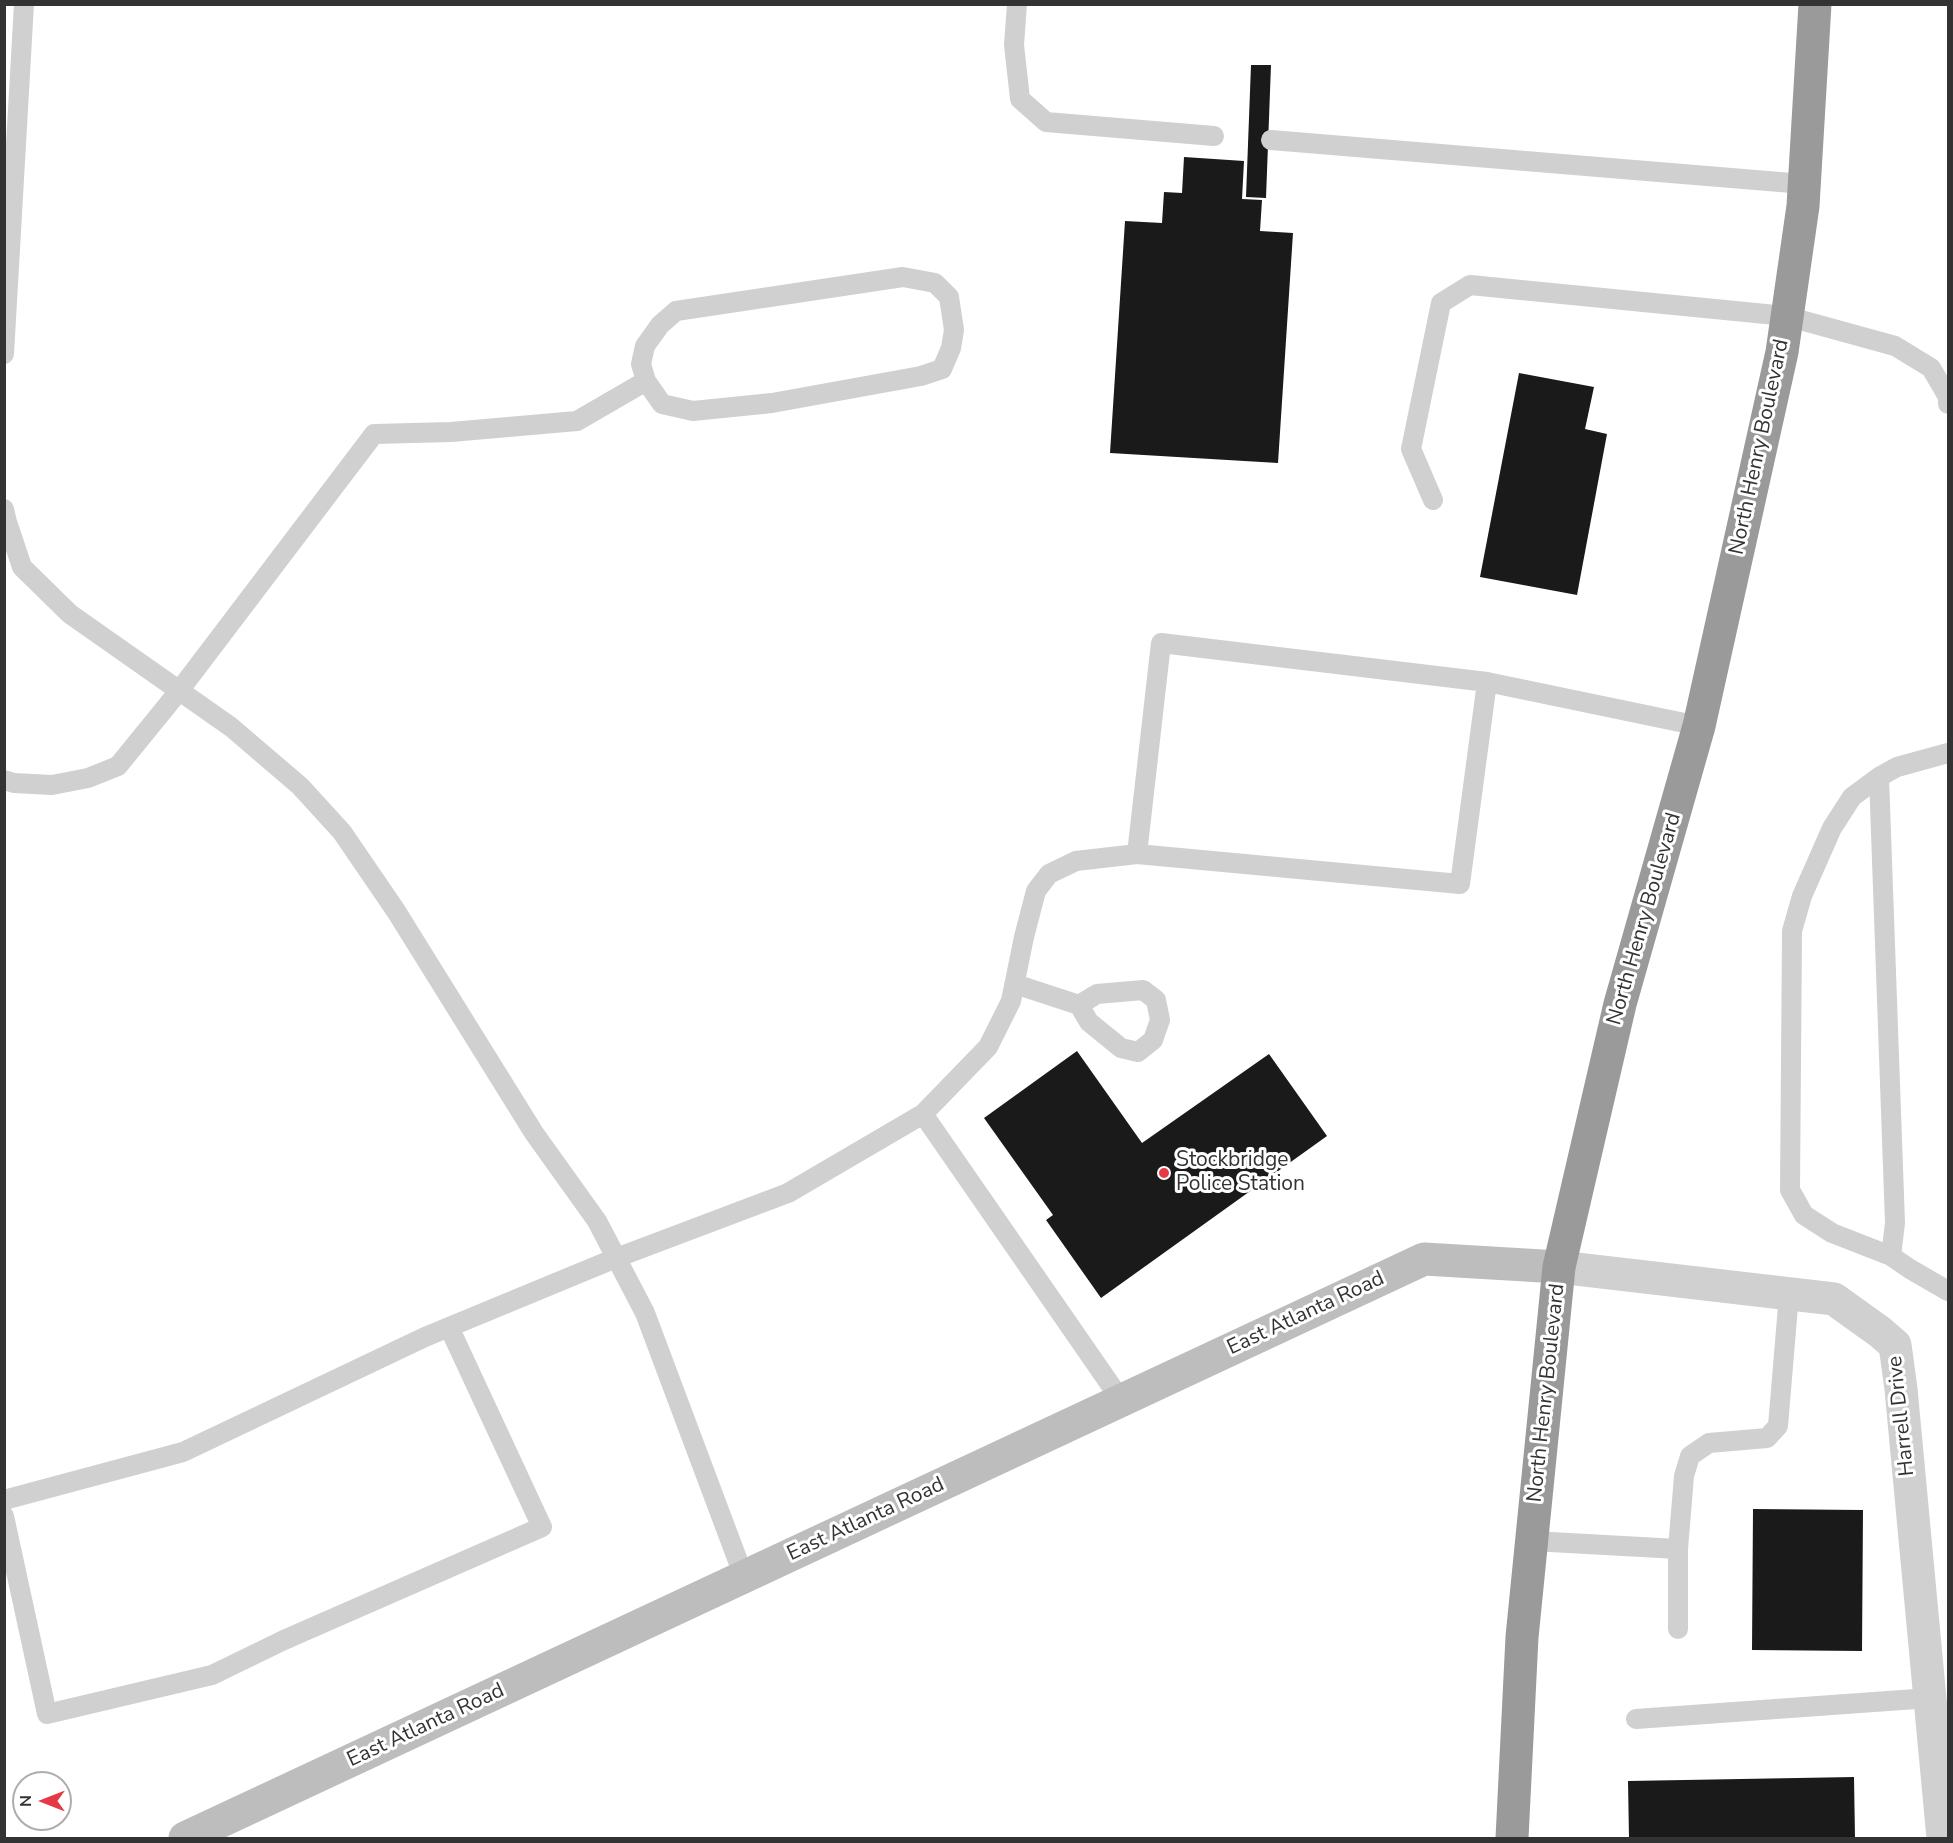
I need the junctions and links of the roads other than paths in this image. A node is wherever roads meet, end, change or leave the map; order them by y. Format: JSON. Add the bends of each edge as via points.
{"nodes":[{"id":1,"x":24,"y":4,"type":"edge"},
{"id":2,"x":1017,"y":4,"type":"edge"},
{"id":3,"x":1815,"y":4,"type":"edge"},
{"id":4,"x":1214,"y":136,"type":"dead end"},
{"id":5,"x":1271,"y":140,"type":"dead end"},
{"id":6,"x":1804,"y":184,"type":"junction"},
{"id":7,"x":1786,"y":316,"type":"junction"},
{"id":8,"x":4,"y":354,"type":"edge"},
{"id":9,"x":646,"y":381,"type":"junction"},
{"id":10,"x":1948,"y":404,"type":"edge"},
{"id":11,"x":1433,"y":501,"type":"dead end"},
{"id":12,"x":4,"y":509,"type":"edge"},
{"id":13,"x":1487,"y":682,"type":"junction"},
{"id":14,"x":179,"y":691,"type":"junction"},
{"id":15,"x":1699,"y":726,"type":"junction"},
{"id":16,"x":1948,"y":753,"type":"edge"},
{"id":17,"x":1879,"y":777,"type":"junction"},
{"id":18,"x":4,"y":780,"type":"edge"},
{"id":19,"x":1137,"y":854,"type":"junction"},
{"id":20,"x":1015,"y":984,"type":"junction"},
{"id":21,"x":1079,"y":1005,"type":"dead end"},
{"id":22,"x":923,"y":1114,"type":"junction"},
{"id":23,"x":1891,"y":1256,"type":"junction"},
{"id":24,"x":616,"y":1258,"type":"junction"},
{"id":25,"x":1559,"y":1267,"type":"junction"},
{"id":26,"x":1948,"y":1291,"type":"edge"},
{"id":27,"x":1789,"y":1294,"type":"junction"},
{"id":28,"x":449,"y":1327,"type":"junction"},
{"id":29,"x":1120,"y":1401,"type":"junction"},
{"id":30,"x":4,"y":1500,"type":"edge"},
{"id":31,"x":4,"y":1516,"type":"edge"},
{"id":32,"x":1532,"y":1541,"type":"junction"},
{"id":33,"x":1678,"y":1550,"type":"junction"},
{"id":34,"x":744,"y":1577,"type":"junction"},
{"id":35,"x":1678,"y":1629,"type":"dead end"},
{"id":36,"x":1937,"y":1716,"type":"edge"},
{"id":37,"x":1636,"y":1719,"type":"dead end"},
{"id":38,"x":185,"y":1839,"type":"edge"},
{"id":39,"x":1512,"y":1839,"type":"edge"},
{"id":40,"x":1943,"y":1839,"type":"edge"}],
"edges":[{"from":1,"to":8,"type":"lane"},
{"from":2,"to":4,"type":"lane","via":[[1014,45],[1020,99],[1046,122]]},
{"from":3,"to":6,"type":"highway","name":"North Henry Boulevard"},
{"from":5,"to":6,"type":"lane"},
{"from":6,"to":7,"type":"highway","name":"North Henry Boulevard"},
{"from":7,"to":10,"type":"lane","via":[[1895,346],[1930,368],[1948,397]]},
{"from":7,"to":11,"type":"lane","via":[[1470,285],[1441,303],[1411,449]]},
{"from":7,"to":15,"type":"highway","name":"North Henry Boulevard","via":[[1782,351]]},
{"from":9,"to":9,"type":"lane","via":[[663,404],[693,411],[772,403],[921,376],[942,369],[951,348],[954,330],[949,297],[935,283],[903,277],[676,311],[645,346],[641,364]]},
{"from":9,"to":14,"type":"lane","via":[[578,421],[374,434]]},
{"from":12,"to":14,"type":"lane","via":[[22,567],[70,614]]},
{"from":13,"to":15,"type":"lane"},
{"from":13,"to":19,"type":"lane","via":[[1460,884]]},
{"from":13,"to":19,"type":"lane","via":[[1161,643]]},
{"from":14,"to":18,"type":"lane","via":[[118,766],[88,778],[52,785]]},
{"from":14,"to":24,"type":"lane","via":[[231,727],[300,786],[342,832],[396,911],[534,1133],[597,1221]]},
{"from":15,"to":25,"type":"highway","name":"North Henry Boulevard","via":[[1620,1004]]},
{"from":16,"to":17,"type":"lane","via":[[1897,767]]},
{"from":17,"to":23,"type":"lane","via":[[1895,1223]]},
{"from":17,"to":23,"type":"lane","via":[[1852,797],[1832,828],[1802,896],[1792,931],[1790,1190],[1804,1215],[1832,1233]]},
{"from":19,"to":20,"type":"lane","via":[[1076,861],[1049,874],[1036,891]]},
{"from":20,"to":21,"type":"lane"},
{"from":20,"to":22,"type":"lane","via":[[1011,1001],[988,1047]]},
{"from":22,"to":24,"type":"lane","via":[[788,1193]]},
{"from":22,"to":29,"type":"lane"},
{"from":23,"to":26,"type":"lane"},
{"from":24,"to":28,"type":"lane"},
{"from":24,"to":34,"type":"lane","via":[[645,1313]]},
{"from":25,"to":27,"type":"street","name":"Harrell Drive"},
{"from":25,"to":29,"type":"street","name":"East Atlanta Road","via":[[1424,1259]]},
{"from":25,"to":32,"type":"highway","name":"North Henry Boulevard"},
{"from":27,"to":33,"type":"lane","via":[[1778,1425],[1767,1438],[1709,1443],[1689,1456]]},
{"from":27,"to":36,"type":"street","name":"Harrell Drive","via":[[1834,1299],[1895,1346]]},
{"from":28,"to":30,"type":"lane","via":[[183,1452]]},
{"from":28,"to":31,"type":"lane","via":[[542,1527],[212,1675],[47,1714]]},
{"from":29,"to":34,"type":"street","name":"East Atlanta Road"},
{"from":32,"to":33,"type":"lane"},
{"from":32,"to":39,"type":"highway","name":"North Henry Boulevard","via":[[1522,1637]]},
{"from":33,"to":35,"type":"lane"},
{"from":34,"to":38,"type":"street","name":"East Atlanta Road"},
{"from":36,"to":37,"type":"lane"},
{"from":36,"to":40,"type":"street","name":"Harrell Drive"}]}
